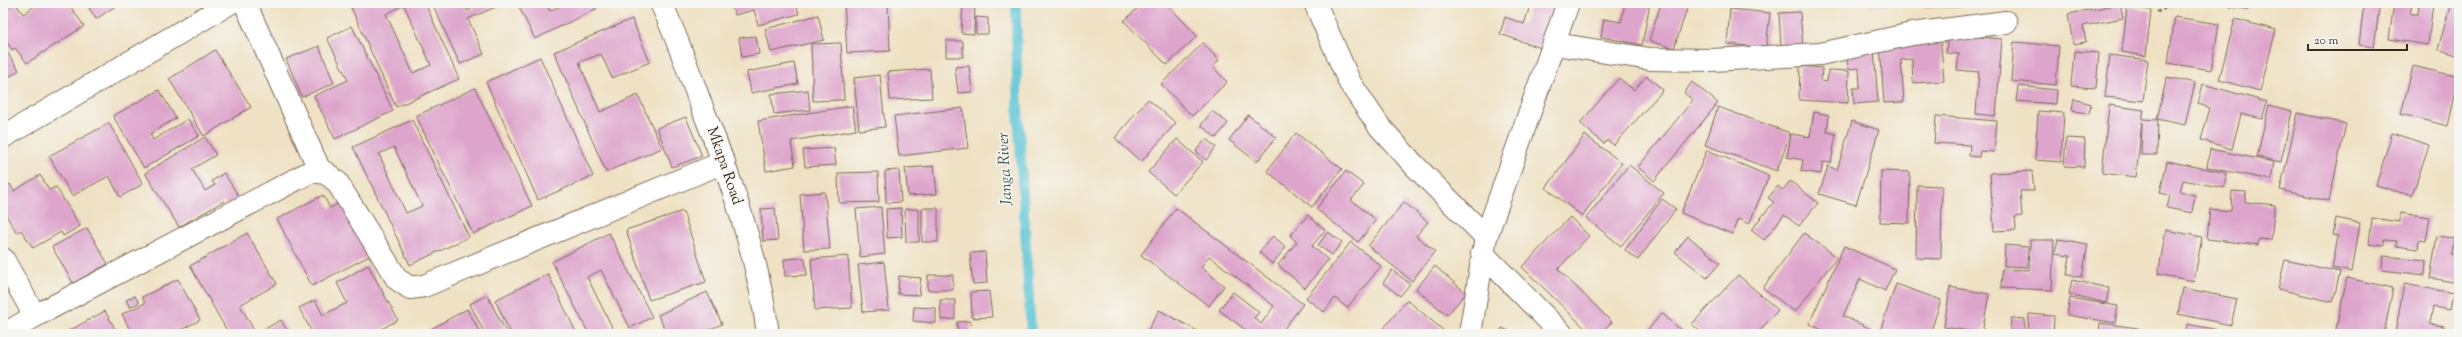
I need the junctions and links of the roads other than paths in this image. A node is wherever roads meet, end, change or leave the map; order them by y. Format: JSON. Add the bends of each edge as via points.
{"nodes":[{"id":1,"x":230,"y":3,"type":"edge"},
{"id":2,"x":244,"y":3,"type":"edge"},
{"id":3,"x":661,"y":3,"type":"edge"},
{"id":4,"x":1315,"y":3,"type":"edge"},
{"id":5,"x":1568,"y":3,"type":"edge"},
{"id":6,"x":2006,"y":22,"type":"dead end"},
{"id":7,"x":1555,"y":44,"type":"junction"},
{"id":8,"x":3,"y":137,"type":"edge"},
{"id":9,"x":724,"y":162,"type":"junction"},
{"id":10,"x":320,"y":171,"type":"junction"},
{"id":11,"x":1484,"y":245,"type":"junction"},
{"id":12,"x":3,"y":259,"type":"edge"},
{"id":13,"x":35,"y":316,"type":"junction"},
{"id":14,"x":5,"y":334,"type":"edge"},
{"id":15,"x":768,"y":334,"type":"edge"},
{"id":16,"x":1470,"y":334,"type":"edge"},
{"id":17,"x":1562,"y":334,"type":"edge"}],
"edges":[{"from":1,"to":8,"type":"street"},
{"from":2,"to":10,"type":"street"},
{"from":3,"to":9,"type":"street","name":"Mkapa Road"},
{"from":4,"to":11,"type":"street","via":[[1350,83],[1379,126]]},
{"from":5,"to":7,"type":"street"},
{"from":6,"to":7,"type":"street","via":[[1912,34],[1820,54],[1712,60],[1650,59]]},
{"from":7,"to":11,"type":"street"},
{"from":9,"to":10,"type":"street","via":[[424,286],[410,288],[397,279],[337,182],[332,176]]},
{"from":9,"to":15,"type":"street","name":"Mkapa Road","via":[[754,259]]},
{"from":10,"to":13,"type":"street","via":[[312,171]]},
{"from":11,"to":16,"type":"street"},
{"from":11,"to":17,"type":"street"},
{"from":12,"to":13,"type":"street"},
{"from":13,"to":14,"type":"street"}]}
